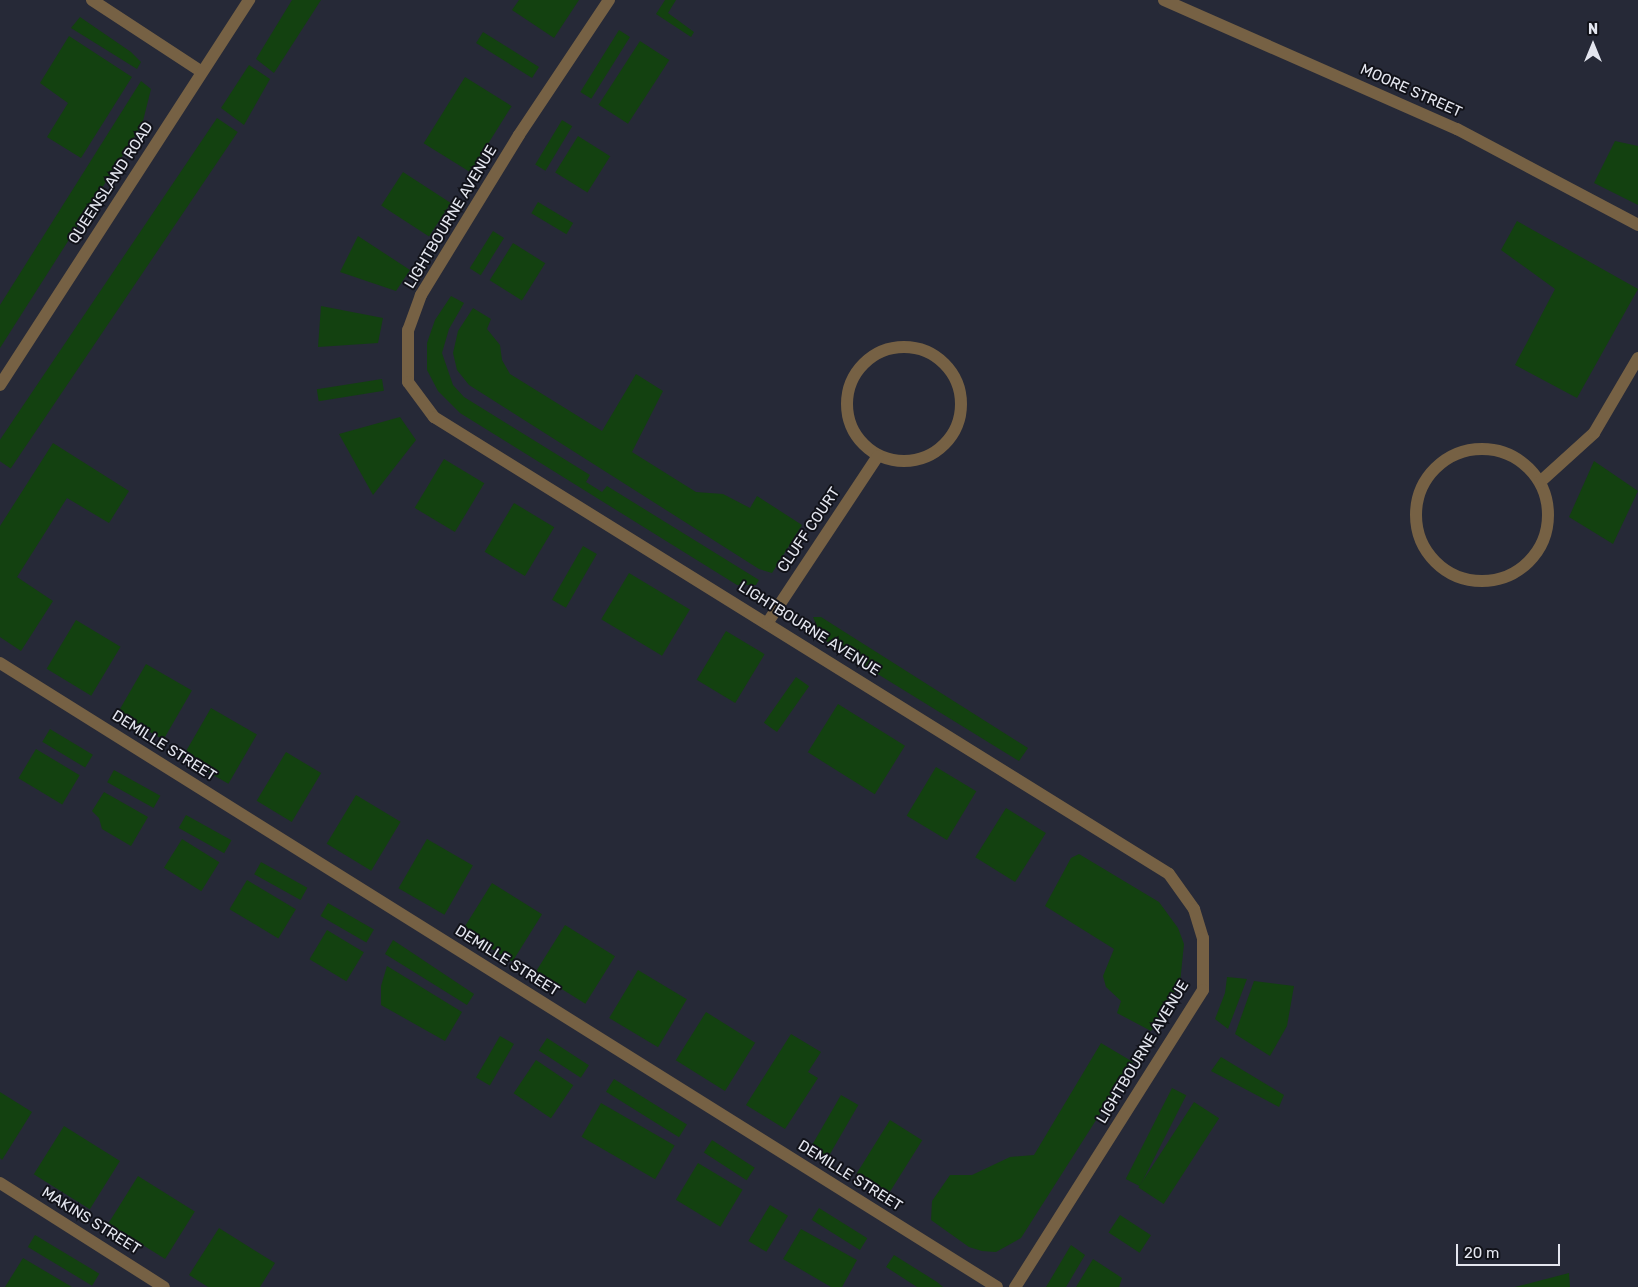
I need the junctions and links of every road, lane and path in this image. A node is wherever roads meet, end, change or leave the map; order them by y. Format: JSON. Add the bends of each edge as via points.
{"nodes":[{"id":1,"x":92,"y":0,"type":"edge"},
{"id":2,"x":249,"y":0,"type":"edge"},
{"id":3,"x":608,"y":0,"type":"edge"},
{"id":4,"x":1164,"y":0,"type":"edge"},
{"id":5,"x":202,"y":72,"type":"junction"},
{"id":6,"x":1638,"y":225,"type":"edge"},
{"id":7,"x":1638,"y":358,"type":"edge"},
{"id":8,"x":0,"y":385,"type":"edge"},
{"id":9,"x":878,"y":456,"type":"junction"},
{"id":10,"x":1540,"y":482,"type":"junction"},
{"id":11,"x":768,"y":622,"type":"junction"},
{"id":12,"x":0,"y":663,"type":"edge"},
{"id":13,"x":0,"y":1183,"type":"edge"},
{"id":14,"x":164,"y":1287,"type":"edge"},
{"id":15,"x":996,"y":1287,"type":"edge"},
{"id":16,"x":1015,"y":1287,"type":"edge"}],
"edges":[{"from":1,"to":5,"type":"street"},
{"from":2,"to":5,"type":"street","name":"QUEENSLAND ROAD"},
{"from":3,"to":11,"type":"street","name":"LIGHTBOURNE AVENUE","via":[[514,143],[421,295],[408,330],[408,382],[434,417]]},
{"from":4,"to":6,"type":"street","name":"MOORE STREET","via":[[1457,129]]},
{"from":5,"to":8,"type":"street","name":"QUEENSLAND ROAD"},
{"from":7,"to":10,"type":"street","via":[[1594,433]]},
{"from":9,"to":9,"type":"street","via":[[912,461],[931,455],[952,435],[960,416],[961,399],[952,373],[932,354],[903,347],[884,351],[866,361],[849,387],[847,412],[860,440]]},
{"from":9,"to":11,"type":"street","name":"CLUFF COURT"},
{"from":10,"to":10,"type":"street","via":[[1525,464],[1505,452],[1482,448],[1456,454],[1437,466],[1418,494],[1416,518],[1426,552],[1442,568],[1463,579],[1484,582],[1507,577],[1536,555],[1547,534],[1549,511]]},
{"from":11,"to":16,"type":"street","name":"LIGHTBOURNE AVENUE","via":[[1169,874],[1194,909],[1203,938],[1203,990]]},
{"from":12,"to":15,"type":"street","name":"DEMILLE STREET"},
{"from":13,"to":14,"type":"street","name":"MAKINS STREET"}]}
